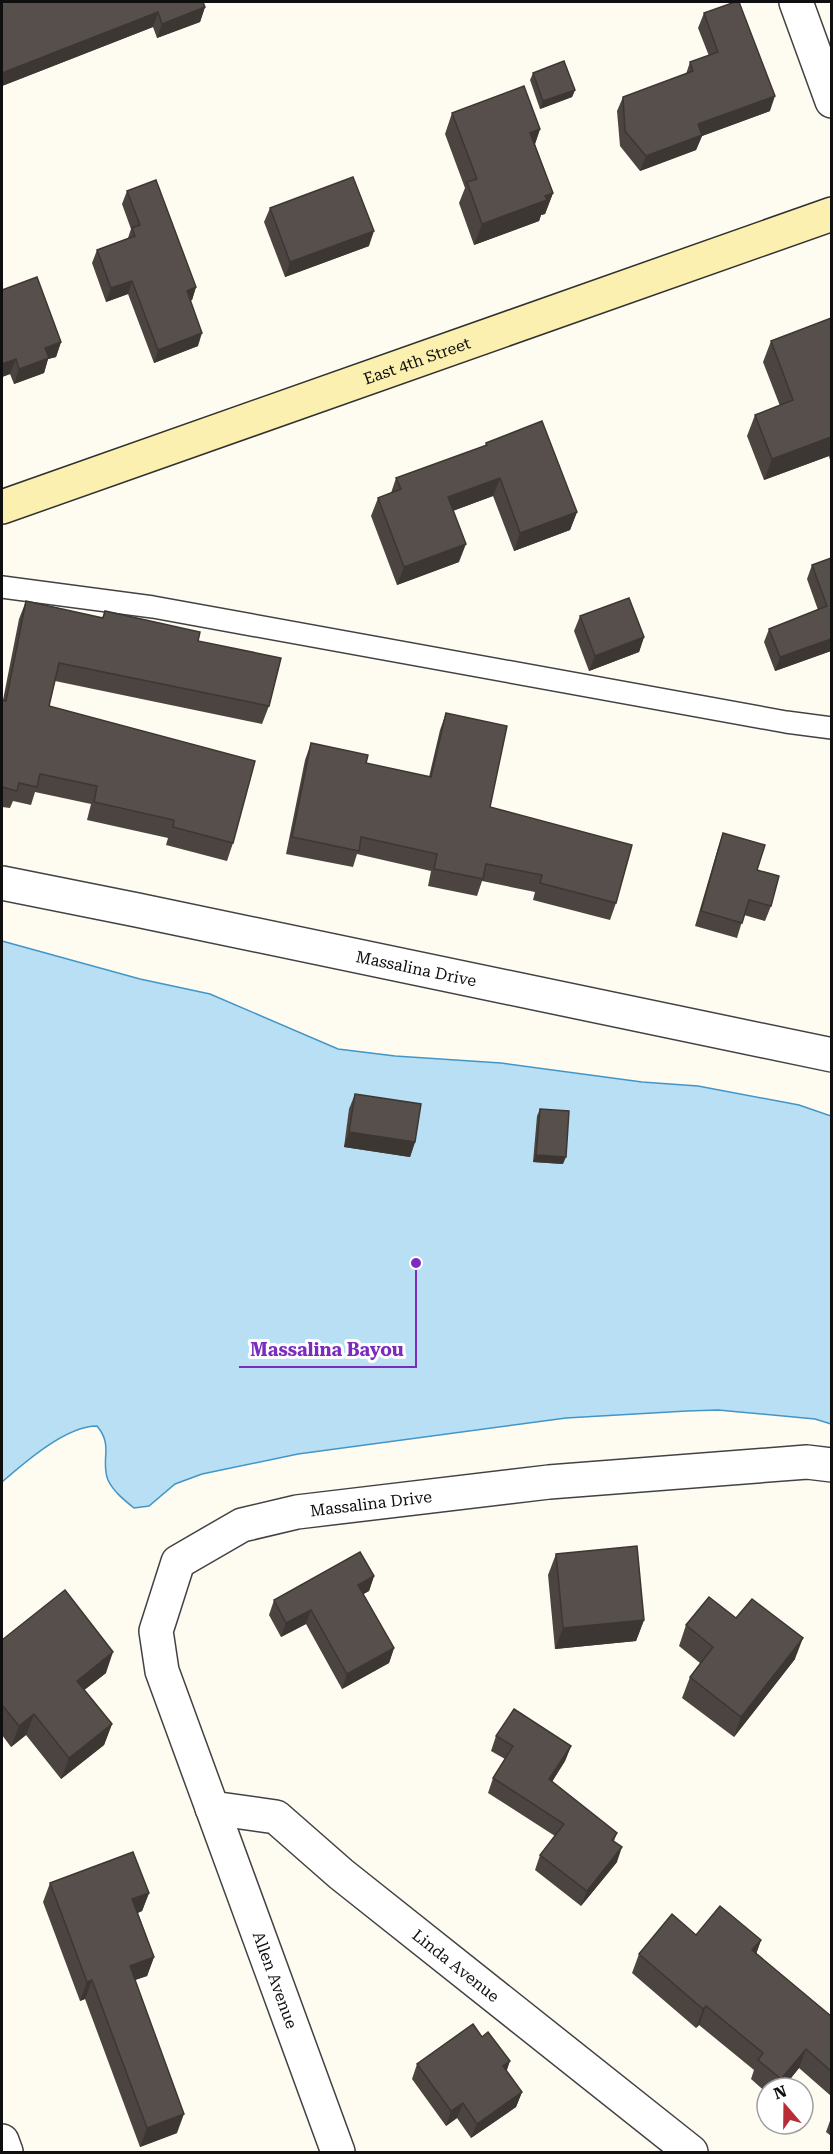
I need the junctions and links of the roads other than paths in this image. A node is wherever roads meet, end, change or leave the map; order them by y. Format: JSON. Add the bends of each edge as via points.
{"nodes":[{"id":1,"x":796,"y":2,"type":"edge"},
{"id":2,"x":831,"y":101,"type":"edge"},
{"id":3,"x":831,"y":214,"type":"edge"},
{"id":4,"x":2,"y":507,"type":"edge"},
{"id":5,"x":2,"y":587,"type":"edge"},
{"id":6,"x":831,"y":728,"type":"edge"},
{"id":7,"x":2,"y":883,"type":"edge"},
{"id":8,"x":831,"y":1055,"type":"edge"},
{"id":9,"x":831,"y":1465,"type":"edge"},
{"id":10,"x":212,"y":1808,"type":"junction"},
{"id":11,"x":2,"y":2140,"type":"edge"},
{"id":12,"x":6,"y":2152,"type":"edge"},
{"id":13,"x":339,"y":2152,"type":"edge"},
{"id":14,"x":691,"y":2152,"type":"edge"}],
"edges":[{"from":1,"to":2,"type":"street"},
{"from":3,"to":4,"type":"street","name":"East 4th Street"},
{"from":5,"to":6,"type":"lane","via":[[153,607]]},
{"from":7,"to":8,"type":"street","name":"Massalina Drive"},
{"from":9,"to":10,"type":"street","name":"Massalina Drive","via":[[807,1462],[549,1482],[297,1512],[242,1525],[178,1562],[156,1631],[162,1671]]},
{"from":10,"to":13,"type":"street","name":"Allen Avenue"},
{"from":10,"to":14,"type":"street","name":"Linda Avenue","via":[[276,1817],[341,1874]]},
{"from":11,"to":12,"type":"street"}]}
